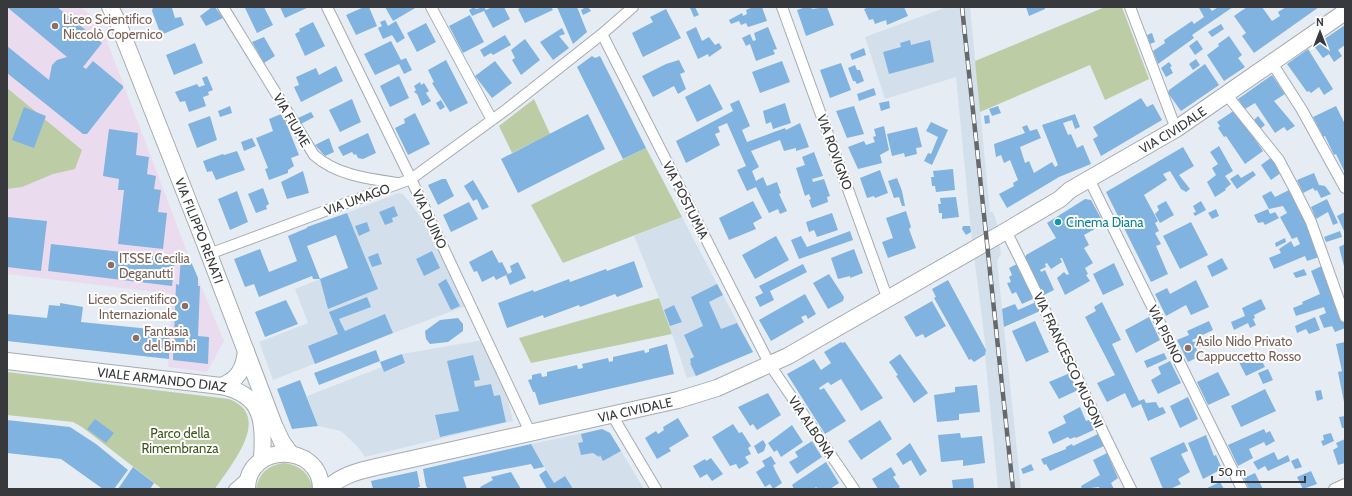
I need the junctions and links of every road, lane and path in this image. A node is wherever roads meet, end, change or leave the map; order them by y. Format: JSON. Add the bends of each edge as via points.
{"nodes":[{"id":1,"x":110,"y":7,"type":"edge"},
{"id":2,"x":223,"y":7,"type":"edge"},
{"id":3,"x":327,"y":7,"type":"edge"},
{"id":4,"x":431,"y":7,"type":"edge"},
{"id":5,"x":633,"y":7,"type":"edge"},
{"id":6,"x":782,"y":7,"type":"edge"},
{"id":7,"x":1130,"y":7,"type":"edge"},
{"id":8,"x":1345,"y":12,"type":"edge"},
{"id":9,"x":602,"y":34,"type":"junction"},
{"id":10,"x":1272,"y":63,"type":"junction"},
{"id":11,"x":1226,"y":94,"type":"junction"},
{"id":12,"x":492,"y":120,"type":"junction"},
{"id":13,"x":1176,"y":129,"type":"junction"},
{"id":14,"x":411,"y":179,"type":"junction"},
{"id":15,"x":1089,"y":179,"type":"junction"},
{"id":16,"x":400,"y":183,"type":"junction"},
{"id":17,"x":1345,"y":188,"type":"edge"},
{"id":18,"x":1070,"y":190,"type":"junction"},
{"id":19,"x":1006,"y":231,"type":"junction"},
{"id":20,"x":209,"y":254,"type":"junction"},
{"id":21,"x":894,"y":294,"type":"junction"},
{"id":22,"x":1345,"y":317,"type":"edge"},
{"id":23,"x":246,"y":351,"type":"junction"},
{"id":24,"x":7,"y":361,"type":"edge"},
{"id":25,"x":770,"y":365,"type":"junction"},
{"id":26,"x":221,"y":386,"type":"junction"},
{"id":27,"x":612,"y":415,"type":"junction"},
{"id":28,"x":530,"y":432,"type":"junction"},
{"id":29,"x":290,"y":453,"type":"junction"},
{"id":30,"x":262,"y":460,"type":"junction"},
{"id":31,"x":314,"y":468,"type":"junction"},
{"id":32,"x":348,"y":474,"type":"junction"},
{"id":33,"x":248,"y":482,"type":"edge"},
{"id":34,"x":1345,"y":484,"type":"edge"},
{"id":35,"x":234,"y":489,"type":"edge"},
{"id":36,"x":322,"y":489,"type":"edge"},
{"id":37,"x":327,"y":489,"type":"edge"},
{"id":38,"x":656,"y":489,"type":"edge"},
{"id":39,"x":854,"y":489,"type":"edge"},
{"id":40,"x":1131,"y":489,"type":"edge"},
{"id":41,"x":1242,"y":489,"type":"edge"},
{"id":42,"x":1334,"y":489,"type":"edge"}],
"edges":[{"from":1,"to":20,"type":"main road","name":"VIA FILIPPO RENATI"},
{"from":2,"to":16,"type":"street","name":"VIA FIUME","via":[[314,155],[342,171]]},
{"from":3,"to":14,"type":"street","name":"VIA DUINO"},
{"from":4,"to":12,"type":"street"},
{"from":5,"to":9,"type":"street","name":"VIA UMAGO"},
{"from":6,"to":21,"type":"street","name":"VIA ROVIGNO"},
{"from":7,"to":13,"type":"street"},
{"from":8,"to":10,"type":"main road","name":"VIA CIVIDALE"},
{"from":9,"to":12,"type":"street","name":"VIA UMAGO"},
{"from":9,"to":25,"type":"street","name":"VIA POSTUMIA"},
{"from":10,"to":11,"type":"main road","name":"VIA CIVIDALE"},
{"from":10,"to":17,"type":"street","via":[[1302,110]]},
{"from":11,"to":13,"type":"main road","name":"VIA CIVIDALE"},
{"from":11,"to":22,"type":"street","via":[[1279,160],[1293,186],[1311,222]]},
{"from":12,"to":14,"type":"street","name":"VIA UMAGO"},
{"from":13,"to":15,"type":"main road","name":"VIA CIVIDALE"},
{"from":14,"to":16,"type":"street","name":"VIA UMAGO"},
{"from":14,"to":28,"type":"street","name":"VIA DUINO"},
{"from":15,"to":18,"type":"main road","name":"VIA CIVIDALE"},
{"from":15,"to":41,"type":"street","name":"VIA PISINO"},
{"from":16,"to":20,"type":"street","name":"VIA UMAGO"},
{"from":18,"to":19,"type":"main road","name":"VIA CIVIDALE","via":[[1060,199]]},
{"from":18,"to":21,"type":"main road","name":"VIA CIVIDALE","via":[[1056,193],[939,261],[912,277]]},
{"from":19,"to":21,"type":"main road","name":"VIA CIVIDALE"},
{"from":19,"to":40,"type":"street","name":"VIA FRANCESCO MUSONI"},
{"from":20,"to":23,"type":"main road","name":"VIA FILIPPO RENATI"},
{"from":21,"to":25,"type":"main road","name":"VIA CIVIDALE"},
{"from":23,"to":26,"type":"main road","via":[[241,373],[230,383]]},
{"from":23,"to":29,"type":"main road","name":"VIA FILIPPO RENATI","via":[[274,425]]},
{"from":24,"to":26,"type":"main road","name":"VIALE ARMANDO DIAZ"},
{"from":25,"to":27,"type":"main road","name":"VIA CIVIDALE","via":[[717,388]]},
{"from":25,"to":39,"type":"street","name":"VIA ALBONA"},
{"from":26,"to":30,"type":"main road","name":"VIALE ARMANDO DIAZ","via":[[246,395],[256,408],[263,434]]},
{"from":27,"to":28,"type":"main road","name":"VIA CIVIDALE"},
{"from":27,"to":38,"type":"street"},
{"from":28,"to":32,"type":"main road","name":"VIA CIVIDALE"},
{"from":29,"to":30,"type":"main road","via":[[276,454]]},
{"from":29,"to":31,"type":"main road","via":[[299,456]]},
{"from":30,"to":33,"type":"main road","via":[[255,466]]},
{"from":31,"to":32,"type":"main road"},
{"from":31,"to":36,"type":"main road"},
{"from":32,"to":37,"type":"main road"},
{"from":33,"to":35,"type":"street"},
{"from":34,"to":42,"type":"street"}]}
